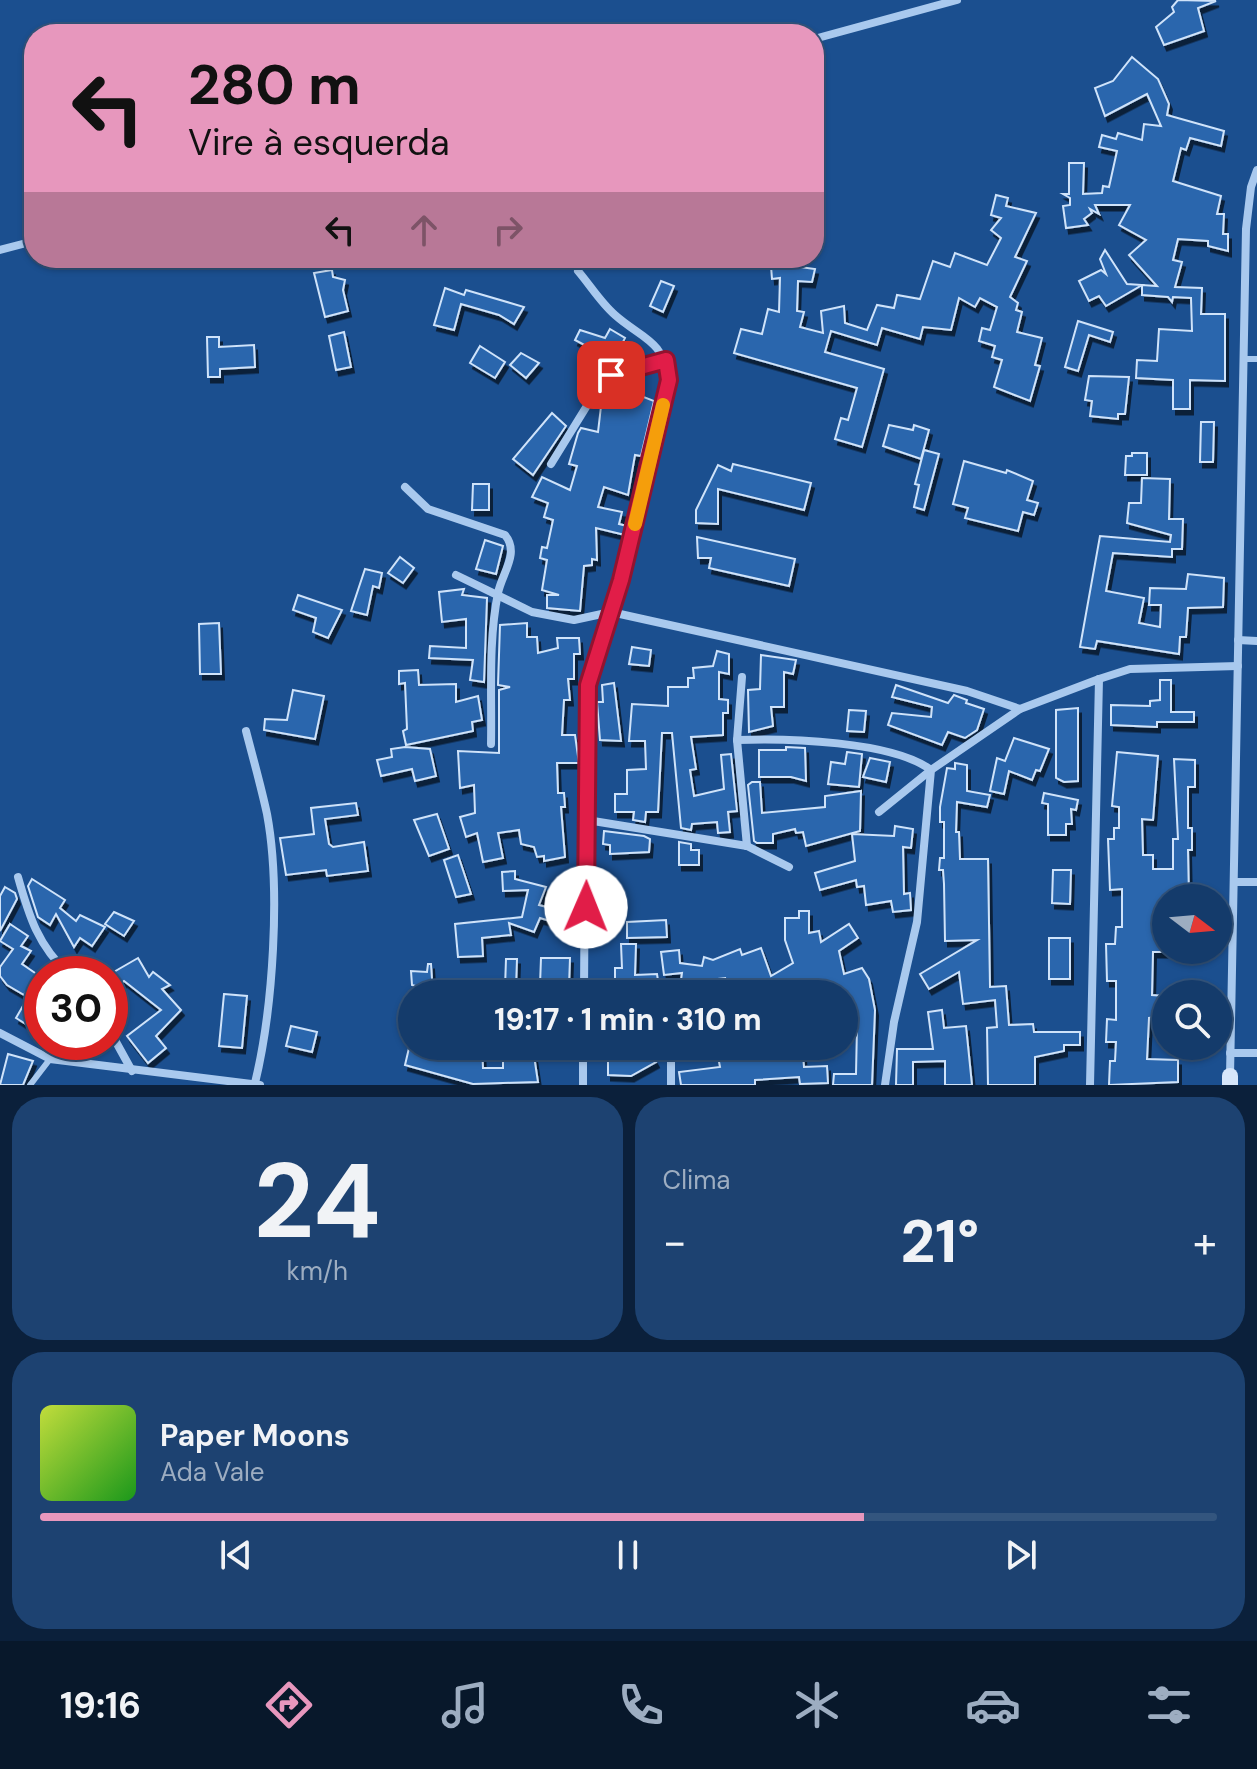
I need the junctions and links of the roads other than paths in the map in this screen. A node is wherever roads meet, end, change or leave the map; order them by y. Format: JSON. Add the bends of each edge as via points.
{"nodes":[{"id":1,"x":957,"y":0,"type":"edge"},
{"id":2,"x":824,"y":36,"type":"edge"},
{"id":3,"x":1257,"y":170,"type":"edge"},
{"id":4,"x":24,"y":244,"type":"edge"},
{"id":5,"x":0,"y":250,"type":"edge"},
{"id":6,"x":578,"y":271,"type":"dead end"},
{"id":7,"x":1244,"y":359,"type":"junction"},
{"id":8,"x":1257,"y":359,"type":"edge"},
{"id":9,"x":666,"y":360,"type":"junction"},
{"id":10,"x":551,"y":464,"type":"dead end"},
{"id":11,"x":405,"y":487,"type":"dead end"},
{"id":12,"x":456,"y":575,"type":"dead end"},
{"id":13,"x":498,"y":593,"type":"junction"},
{"id":14,"x":611,"y":612,"type":"junction"},
{"id":15,"x":1238,"y":640,"type":"junction"},
{"id":16,"x":1257,"y":641,"type":"edge"},
{"id":17,"x":1238,"y":666,"type":"junction"},
{"id":18,"x":742,"y":677,"type":"dead end"},
{"id":19,"x":1099,"y":679,"type":"junction"},
{"id":20,"x":1020,"y":709,"type":"junction"},
{"id":21,"x":246,"y":731,"type":"dead end"},
{"id":22,"x":737,"y":740,"type":"junction"},
{"id":23,"x":491,"y":744,"type":"dead end"},
{"id":24,"x":931,"y":770,"type":"junction"},
{"id":25,"x":879,"y":812,"type":"dead end"},
{"id":26,"x":587,"y":820,"type":"junction"},
{"id":27,"x":747,"y":846,"type":"junction"},
{"id":28,"x":789,"y":867,"type":"dead end"},
{"id":29,"x":18,"y":877,"type":"dead end"},
{"id":30,"x":1234,"y":882,"type":"junction"},
{"id":31,"x":1257,"y":882,"type":"edge"},
{"id":32,"x":49,"y":956,"type":"edge"},
{"id":33,"x":584,"y":980,"type":"edge"},
{"id":34,"x":1232,"y":980,"type":"edge"},
{"id":35,"x":0,"y":1033,"type":"edge"},
{"id":36,"x":24,"y":1045,"type":"edge"},
{"id":37,"x":1232,"y":1053,"type":"edge"},
{"id":38,"x":1257,"y":1053,"type":"edge"},
{"id":39,"x":49,"y":1060,"type":"edge"},
{"id":40,"x":57,"y":1060,"type":"edge"},
{"id":41,"x":126,"y":1060,"type":"edge"},
{"id":42,"x":583,"y":1060,"type":"edge"},
{"id":43,"x":671,"y":1060,"type":"edge"},
{"id":44,"x":1230,"y":1060,"type":"edge"},
{"id":45,"x":132,"y":1071,"type":"junction"},
{"id":46,"x":1230,"y":1081,"type":"edge"},
{"id":47,"x":258,"y":1084,"type":"edge"},
{"id":48,"x":30,"y":1085,"type":"edge"},
{"id":49,"x":583,"y":1085,"type":"edge"},
{"id":50,"x":671,"y":1085,"type":"edge"},
{"id":51,"x":885,"y":1085,"type":"edge"},
{"id":52,"x":1090,"y":1085,"type":"edge"}],
"edges":[{"from":1,"to":2,"type":"street"},
{"from":3,"to":7,"type":"street","via":[[1247,209]]},
{"from":4,"to":5,"type":"street"},
{"from":6,"to":9,"type":"street","via":[[614,314],[659,347]]},
{"from":7,"to":8,"type":"lane"},
{"from":7,"to":15,"type":"street"},
{"from":9,"to":10,"type":"street","via":[[611,375],[601,383]]},
{"from":9,"to":14,"type":"street","via":[[669,380]]},
{"from":11,"to":13,"type":"street","via":[[428,509],[505,535],[512,551]]},
{"from":12,"to":13,"type":"street"},
{"from":13,"to":14,"type":"street","via":[[532,612],[574,620]]},
{"from":13,"to":23,"type":"street"},
{"from":14,"to":20,"type":"street","via":[[967,691]]},
{"from":14,"to":26,"type":"street","via":[[586,699]]},
{"from":15,"to":16,"type":"street"},
{"from":15,"to":17,"type":"street"},
{"from":17,"to":19,"type":"street","via":[[1130,669]]},
{"from":17,"to":30,"type":"street"},
{"from":18,"to":22,"type":"street"},
{"from":19,"to":20,"type":"street"},
{"from":19,"to":52,"type":"street"},
{"from":20,"to":24,"type":"street"},
{"from":21,"to":47,"type":"street","via":[[267,816],[272,867],[271,953]]},
{"from":22,"to":24,"type":"street","via":[[828,743],[909,756]]},
{"from":22,"to":27,"type":"street"},
{"from":24,"to":25,"type":"street"},
{"from":24,"to":51,"type":"street","via":[[917,922]]},
{"from":26,"to":27,"type":"street"},
{"from":26,"to":33,"type":"street"},
{"from":27,"to":28,"type":"street"},
{"from":29,"to":32,"type":"street","via":[[31,924]]},
{"from":30,"to":31,"type":"street"},
{"from":30,"to":34,"type":"street"},
{"from":35,"to":36,"type":"street"},
{"from":37,"to":38,"type":"street"},
{"from":39,"to":48,"type":"lane"},
{"from":40,"to":45,"type":"street"},
{"from":41,"to":45,"type":"street"},
{"from":42,"to":49,"type":"street"},
{"from":43,"to":50,"type":"street"},
{"from":44,"to":46,"type":"street"},
{"from":45,"to":47,"type":"street"}]}
